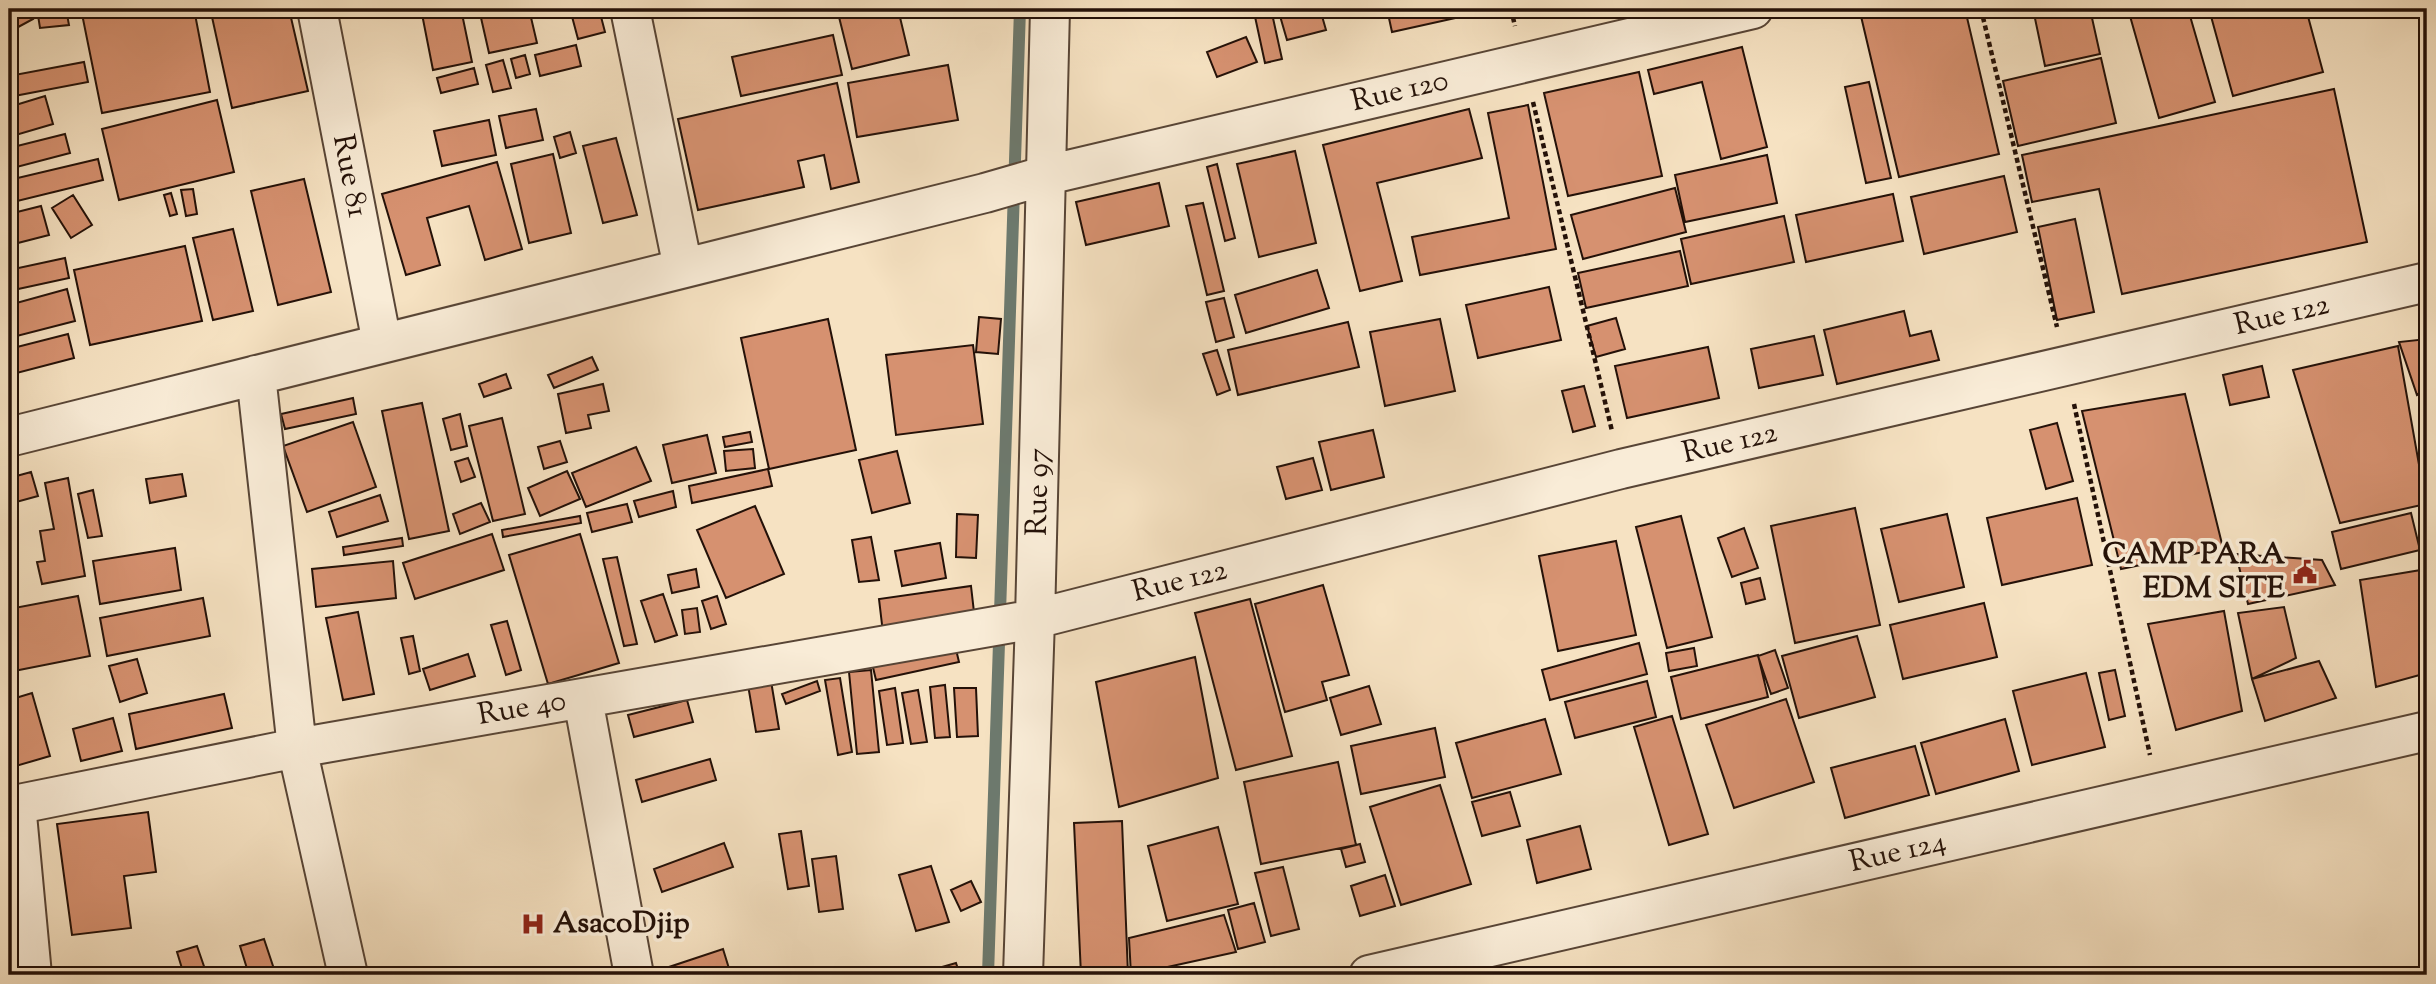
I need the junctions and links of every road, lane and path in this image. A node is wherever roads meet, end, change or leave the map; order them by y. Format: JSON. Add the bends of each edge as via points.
{"nodes":[{"id":1,"x":317,"y":9,"type":"edge"},
{"id":2,"x":630,"y":9,"type":"edge"},
{"id":3,"x":1050,"y":9,"type":"edge"},
{"id":4,"x":1511,"y":9,"type":"edge"},
{"id":5,"x":1754,"y":9,"type":"edge"},
{"id":6,"x":1523,"y":63,"type":"junction"},
{"id":7,"x":1047,"y":175,"type":"junction"},
{"id":8,"x":682,"y":268,"type":"junction"},
{"id":9,"x":2427,"y":282,"type":"edge"},
{"id":10,"x":382,"y":343,"type":"junction"},
{"id":11,"x":256,"y":376,"type":"junction"},
{"id":12,"x":9,"y":437,"type":"edge"},
{"id":13,"x":1621,"y":469,"type":"junction"},
{"id":14,"x":1035,"y":619,"type":"junction"},
{"id":15,"x":583,"y":699,"type":"junction"},
{"id":16,"x":2427,"y":731,"type":"edge"},
{"id":17,"x":297,"y":748,"type":"junction"},
{"id":18,"x":13,"y":805,"type":"edge"},
{"id":19,"x":32,"y":975,"type":"edge"},
{"id":20,"x":348,"y":975,"type":"edge"},
{"id":21,"x":634,"y":975,"type":"edge"},
{"id":22,"x":1023,"y":975,"type":"edge"},
{"id":23,"x":1368,"y":975,"type":"edge"}],
"edges":[{"from":1,"to":10,"type":"street","name":"Rue 81"},
{"from":2,"to":8,"type":"street"},
{"from":3,"to":7,"type":"street","name":"Rue 97"},
{"from":4,"to":6,"type":"path"},
{"from":5,"to":6,"type":"street","name":"Rue 120"},
{"from":6,"to":7,"type":"street","name":"Rue 120"},
{"from":6,"to":13,"type":"path"},
{"from":7,"to":8,"type":"street","name":"Rue 120"},
{"from":7,"to":14,"type":"street","name":"Rue 97"},
{"from":8,"to":10,"type":"street","name":"Rue 120"},
{"from":9,"to":13,"type":"street","name":"Rue 122"},
{"from":10,"to":11,"type":"street","name":"Rue 120"},
{"from":11,"to":12,"type":"street","name":"Rue 120"},
{"from":11,"to":17,"type":"street"},
{"from":13,"to":14,"type":"street","name":"Rue 122"},
{"from":14,"to":15,"type":"street","name":"Rue 40"},
{"from":14,"to":22,"type":"street","name":"Rue 97"},
{"from":15,"to":17,"type":"street","name":"Rue 40"},
{"from":15,"to":21,"type":"street"},
{"from":16,"to":23,"type":"street","name":"Rue 124"},
{"from":17,"to":18,"type":"street","name":"Rue 40"},
{"from":17,"to":20,"type":"street"},
{"from":18,"to":19,"type":"street"}]}
